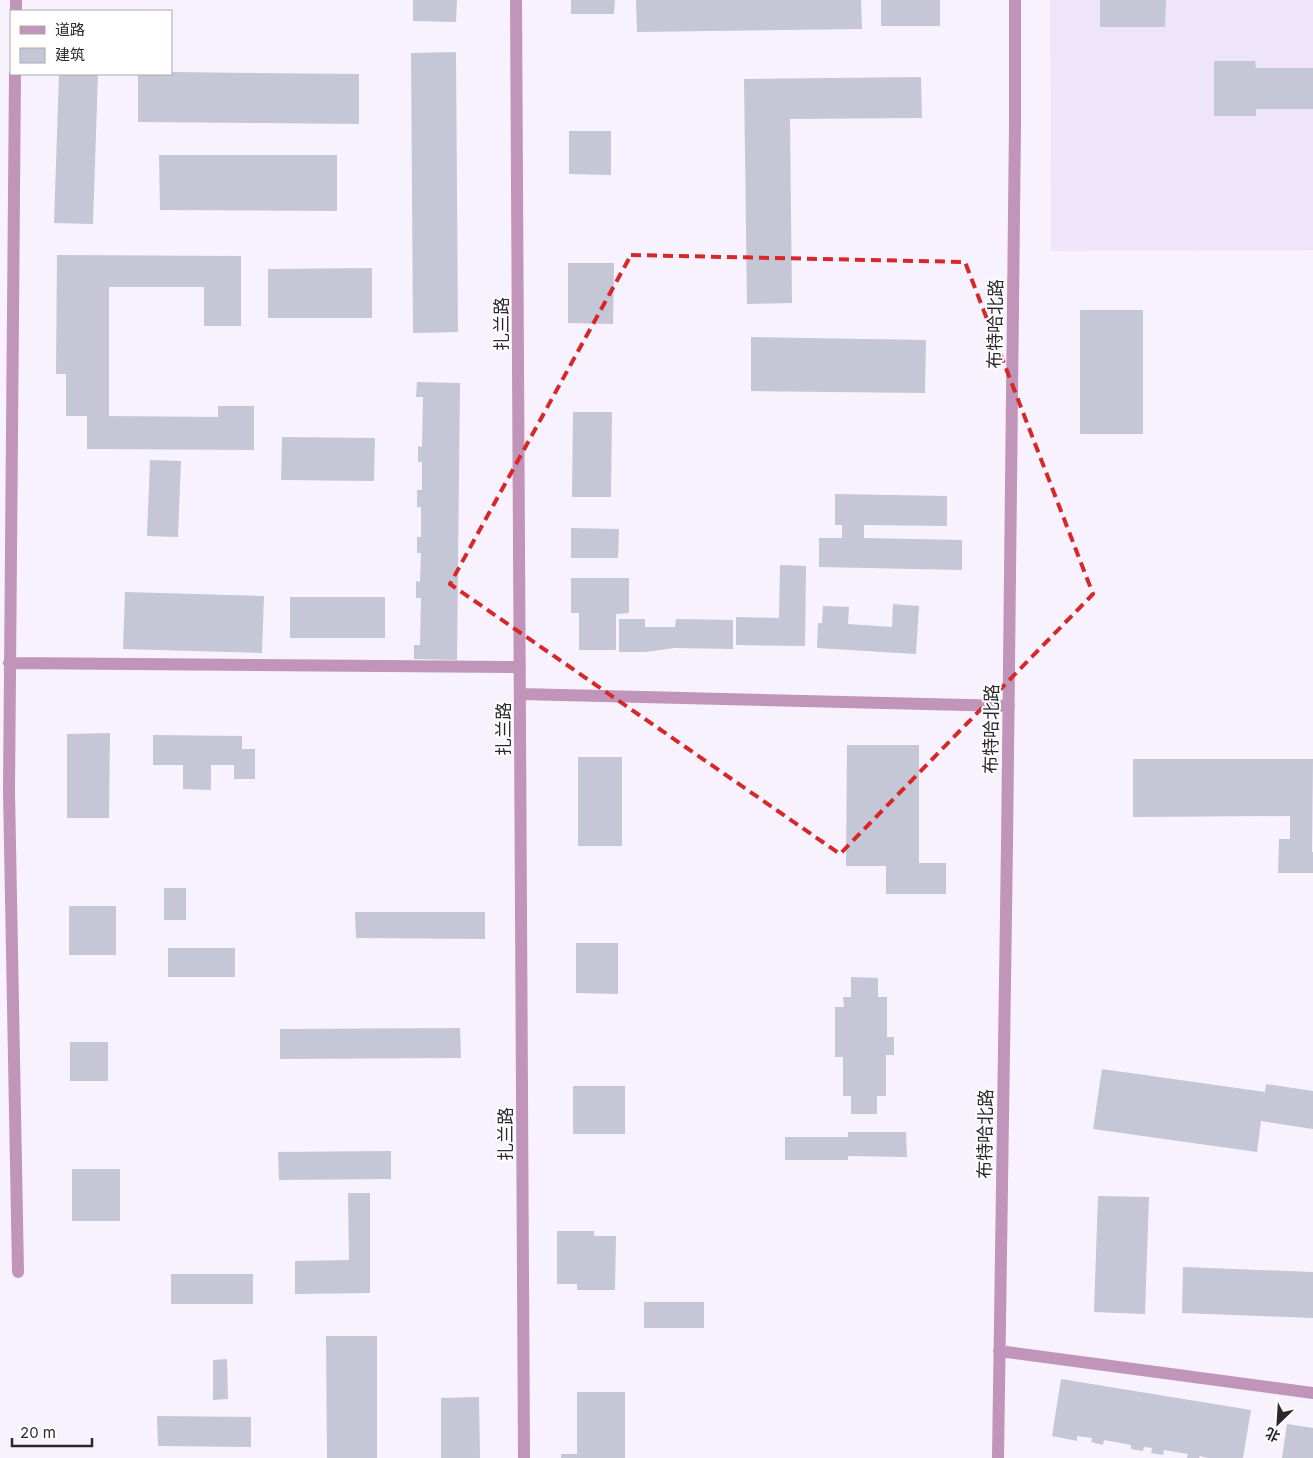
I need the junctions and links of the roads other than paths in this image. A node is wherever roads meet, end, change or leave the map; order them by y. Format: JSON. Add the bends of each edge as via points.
{"nodes":[{"id":1,"x":516,"y":0,"type":"edge"},
{"id":2,"x":1015,"y":0,"type":"edge"},
{"id":3,"x":15,"y":75,"type":"edge"},
{"id":4,"x":9,"y":663,"type":"junction"},
{"id":5,"x":520,"y":667,"type":"junction"},
{"id":6,"x":520,"y":694,"type":"junction"},
{"id":7,"x":1009,"y":706,"type":"junction"},
{"id":8,"x":18,"y":1272,"type":"dead end"},
{"id":9,"x":999,"y":1351,"type":"junction"},
{"id":10,"x":1313,"y":1393,"type":"edge"},
{"id":11,"x":524,"y":1458,"type":"edge"},
{"id":12,"x":998,"y":1458,"type":"edge"}],
"edges":[{"from":1,"to":5,"type":"street","name":"扎兰路"},
{"from":2,"to":7,"type":"street","name":"布特哈北路"},
{"from":3,"to":4,"type":"street"},
{"from":4,"to":5,"type":"street"},
{"from":4,"to":8,"type":"street"},
{"from":5,"to":6,"type":"street","name":"扎兰路"},
{"from":6,"to":7,"type":"street"},
{"from":6,"to":11,"type":"street","name":"扎兰路"},
{"from":7,"to":9,"type":"street","name":"布特哈北路"},
{"from":9,"to":10,"type":"street"},
{"from":9,"to":12,"type":"street","name":"布特哈北路"}]}
